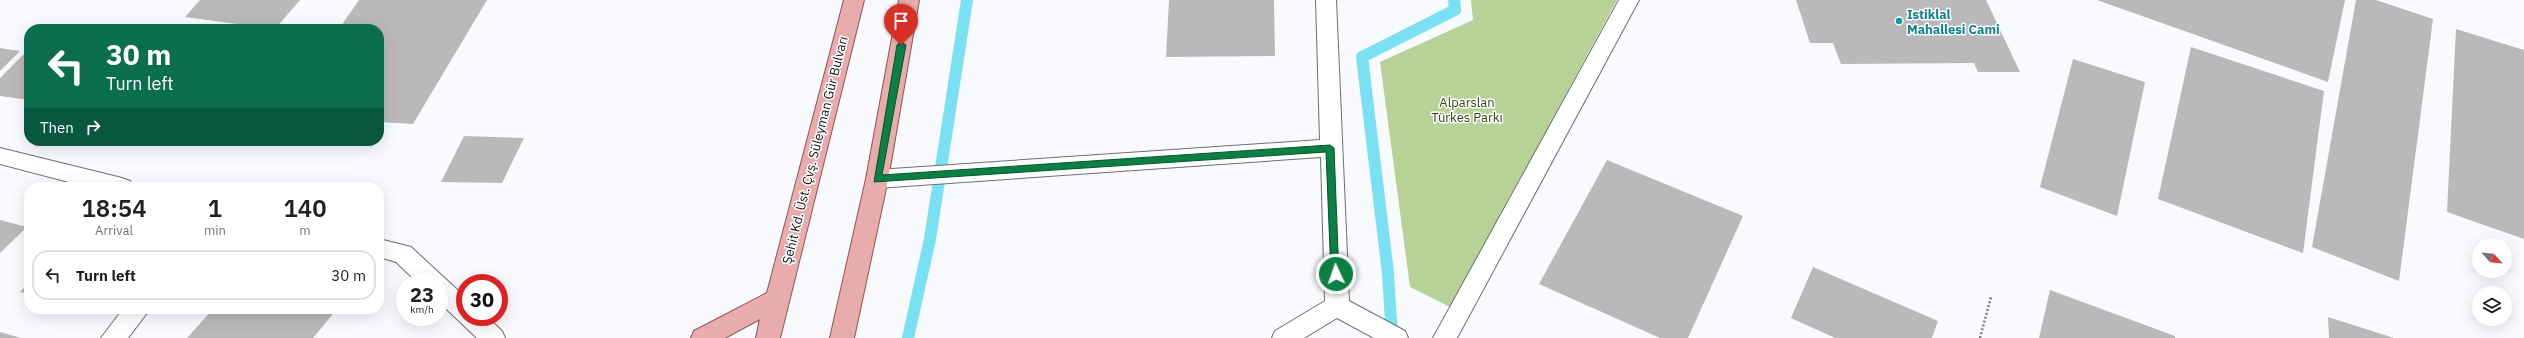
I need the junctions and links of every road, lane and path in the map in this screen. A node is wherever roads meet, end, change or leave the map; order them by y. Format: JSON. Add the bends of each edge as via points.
{"nodes":[{"id":1,"x":854,"y":0,"type":"edge"},
{"id":2,"x":910,"y":0,"type":"edge"},
{"id":3,"x":1326,"y":0,"type":"edge"},
{"id":4,"x":1629,"y":0,"type":"edge"},
{"id":5,"x":1330,"y":148,"type":"junction"},
{"id":6,"x":0,"y":156,"type":"edge"},
{"id":7,"x":877,"y":179,"type":"junction"},
{"id":8,"x":102,"y":182,"type":"edge"},
{"id":9,"x":384,"y":249,"type":"edge"},
{"id":10,"x":424,"y":274,"type":"edge"},
{"id":11,"x":448,"y":296,"type":"edge"},
{"id":12,"x":1990,"y":297,"type":"dead end"},
{"id":13,"x":777,"y":299,"type":"junction"},
{"id":14,"x":456,"y":303,"type":"edge"},
{"id":15,"x":1337,"y":306,"type":"junction"},
{"id":16,"x":134,"y":314,"type":"edge"},
{"id":17,"x":480,"y":326,"type":"edge"},
{"id":18,"x":1390,"y":335,"type":"edge"},
{"id":19,"x":113,"y":338,"type":"edge"},
{"id":20,"x":493,"y":338,"type":"edge"},
{"id":21,"x":703,"y":338,"type":"edge"},
{"id":22,"x":768,"y":338,"type":"edge"},
{"id":23,"x":842,"y":338,"type":"edge"},
{"id":24,"x":1284,"y":338,"type":"edge"},
{"id":25,"x":1445,"y":338,"type":"edge"},
{"id":26,"x":1980,"y":338,"type":"edge"}],
"edges":[{"from":1,"to":13,"type":"main road","name":"Şehit Kd. Üst. Çvş. Süleyman Gür Bulvarı"},
{"from":2,"to":7,"type":"main road"},
{"from":3,"to":5,"type":"street"},
{"from":4,"to":25,"type":"street"},
{"from":5,"to":7,"type":"street"},
{"from":5,"to":15,"type":"street"},
{"from":6,"to":8,"type":"street"},
{"from":7,"to":23,"type":"main road"},
{"from":9,"to":10,"type":"street","via":[[403,254]]},
{"from":11,"to":14,"type":"street"},
{"from":12,"to":26,"type":"path"},
{"from":13,"to":21,"type":"main road"},
{"from":13,"to":22,"type":"main road","name":"Şehit Kd. Üst. Çvş. Süleyman Gür Bulvarı"},
{"from":15,"to":18,"type":"street"},
{"from":15,"to":24,"type":"street"},
{"from":16,"to":19,"type":"street"},
{"from":17,"to":20,"type":"street"}]}
